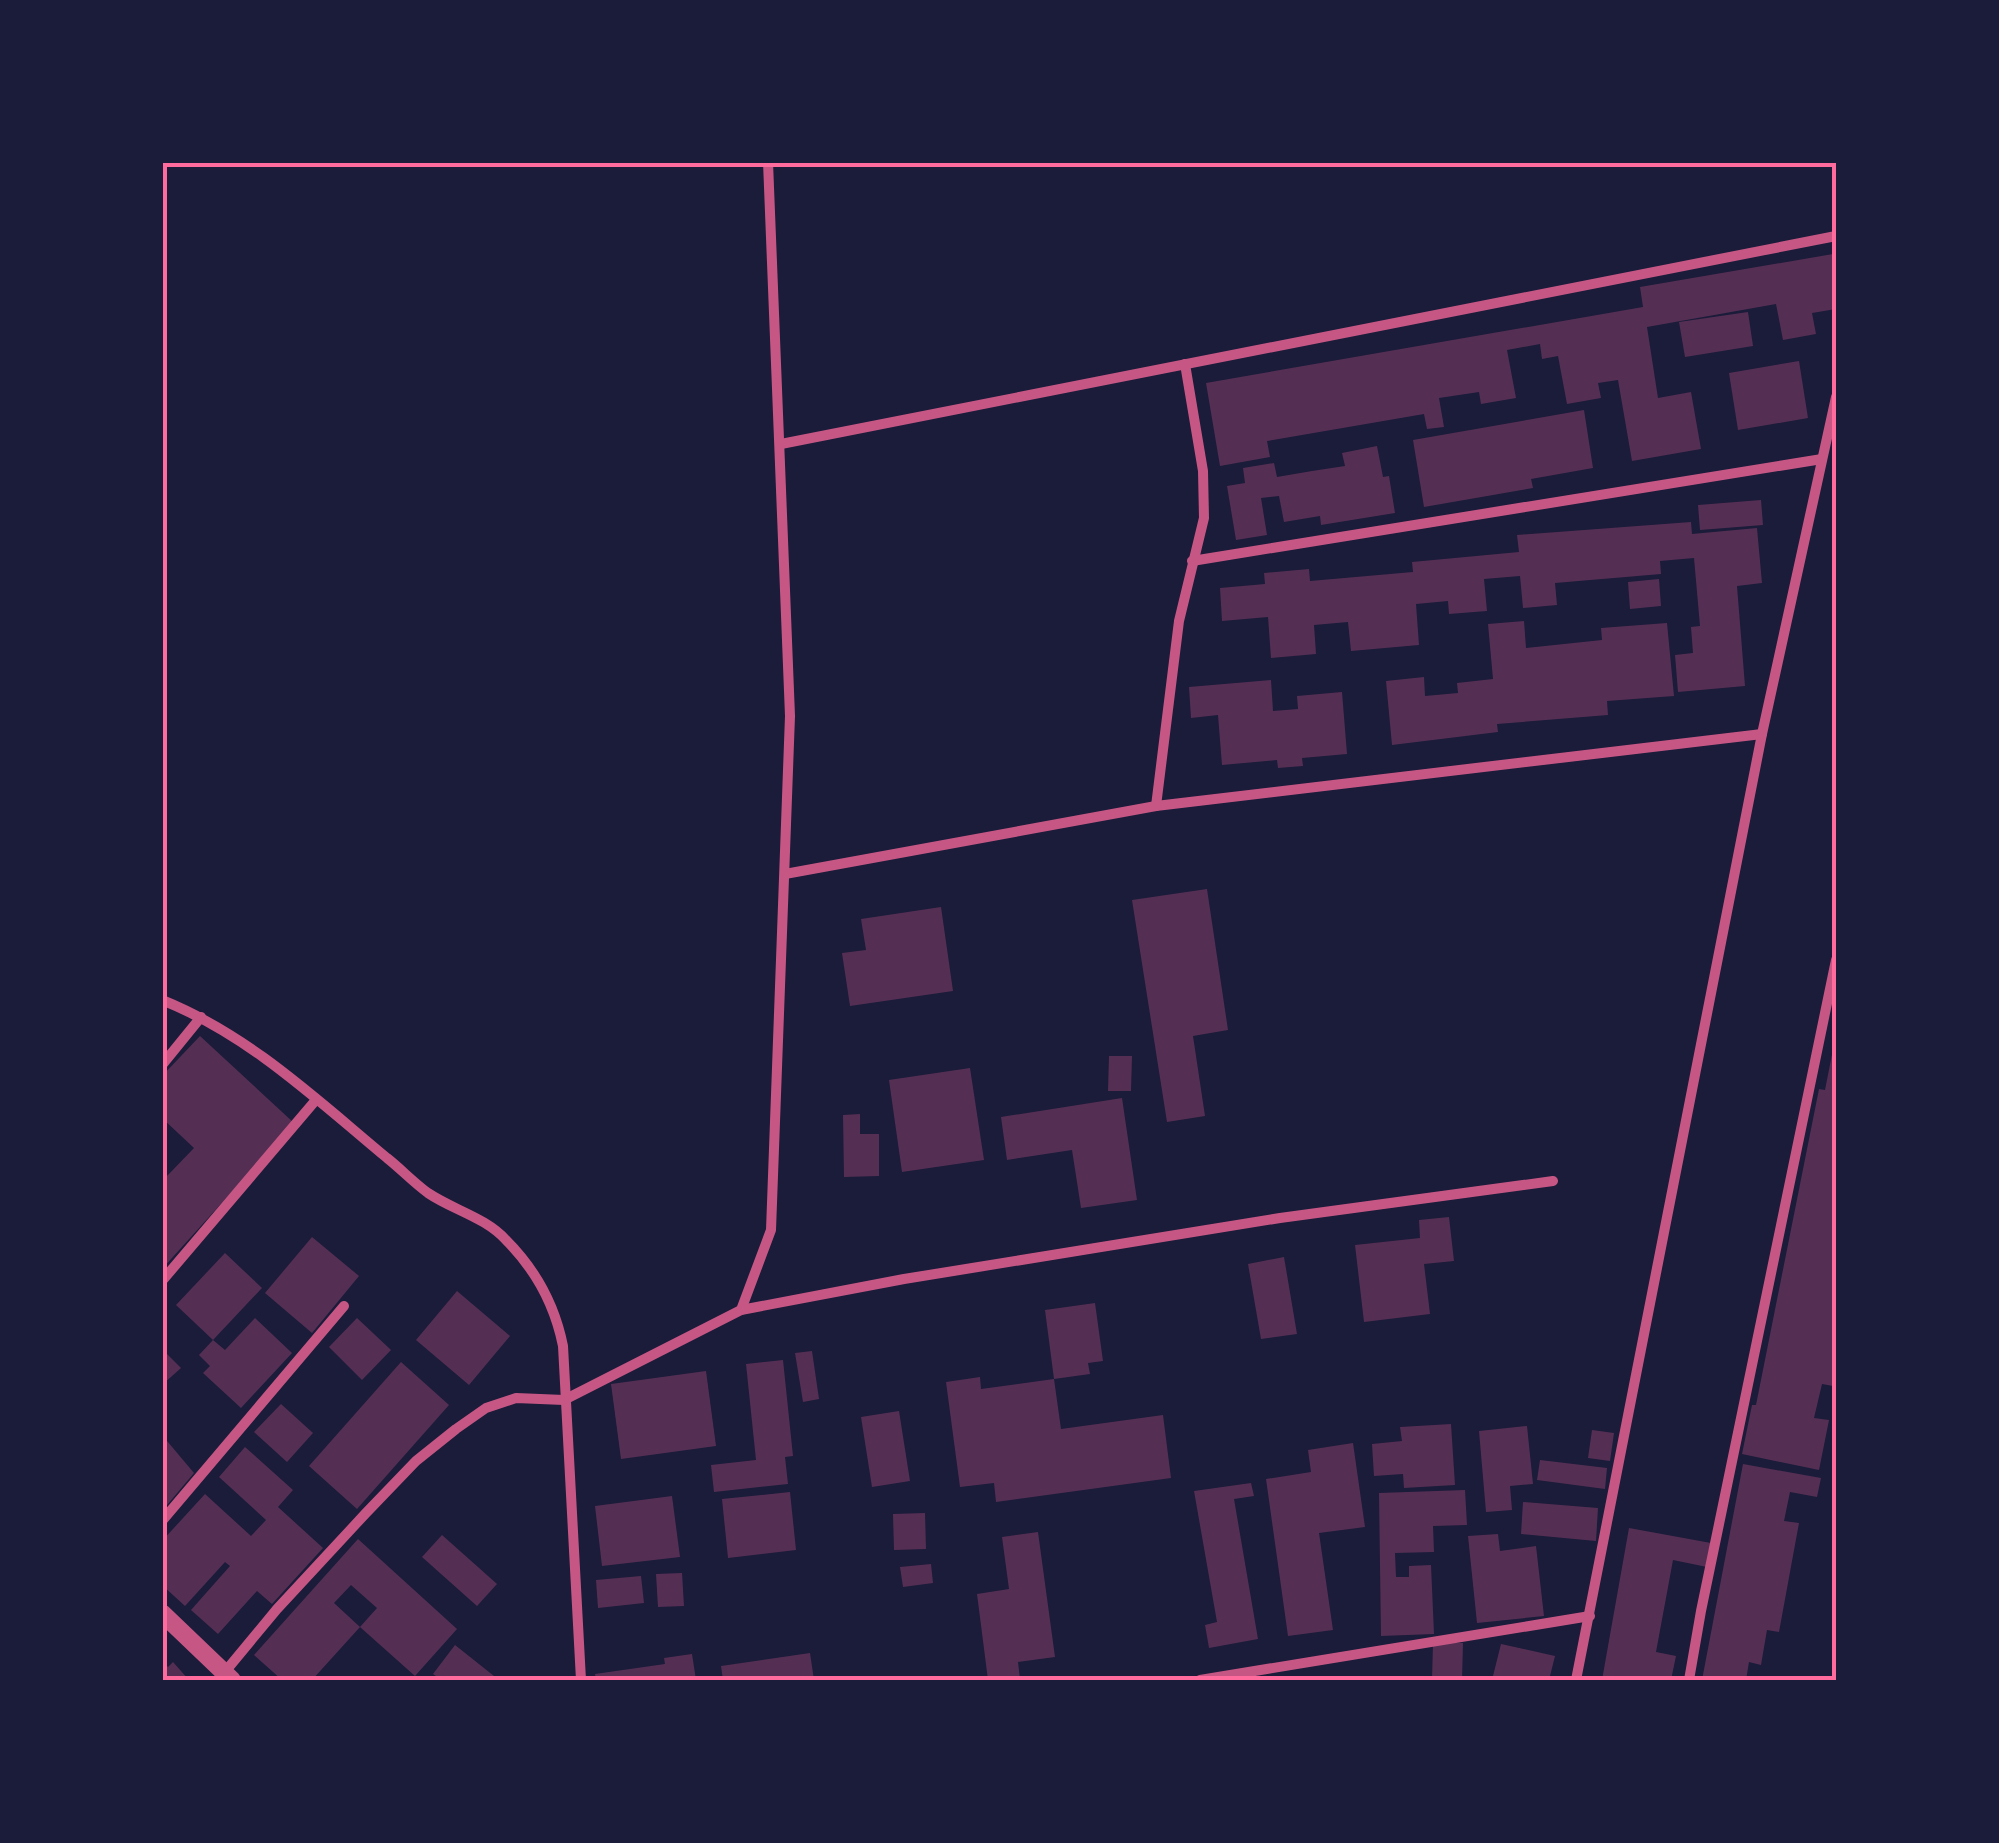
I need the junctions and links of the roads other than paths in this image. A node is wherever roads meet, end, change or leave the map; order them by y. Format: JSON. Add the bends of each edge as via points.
{"nodes":[{"id":1,"x":768,"y":162,"type":"edge"},
{"id":2,"x":1836,"y":236,"type":"edge"},
{"id":3,"x":1185,"y":364,"type":"junction"},
{"id":4,"x":1836,"y":397,"type":"edge"},
{"id":5,"x":781,"y":444,"type":"junction"},
{"id":6,"x":1822,"y":459,"type":"junction"},
{"id":7,"x":1192,"y":562,"type":"junction"},
{"id":8,"x":1762,"y":734,"type":"junction"},
{"id":9,"x":1156,"y":806,"type":"junction"},
{"id":10,"x":784,"y":874,"type":"junction"},
{"id":11,"x":1836,"y":960,"type":"edge"},
{"id":12,"x":162,"y":1000,"type":"edge"},
{"id":13,"x":201,"y":1017,"type":"junction"},
{"id":14,"x":162,"y":1064,"type":"edge"},
{"id":15,"x":315,"y":1101,"type":"junction"},
{"id":16,"x":1553,"y":1181,"type":"dead end"},
{"id":17,"x":162,"y":1282,"type":"edge"},
{"id":18,"x":344,"y":1306,"type":"dead end"},
{"id":19,"x":741,"y":1310,"type":"junction"},
{"id":20,"x":564,"y":1400,"type":"junction"},
{"id":21,"x":162,"y":1520,"type":"edge"},
{"id":22,"x":162,"y":1613,"type":"edge"},
{"id":23,"x":1590,"y":1616,"type":"junction"},
{"id":24,"x":228,"y":1677,"type":"edge"},
{"id":25,"x":581,"y":1680,"type":"edge"},
{"id":26,"x":1200,"y":1680,"type":"edge"},
{"id":27,"x":1576,"y":1680,"type":"edge"},
{"id":28,"x":1689,"y":1680,"type":"edge"}],
"edges":[{"from":1,"to":5,"type":"street"},
{"from":2,"to":3,"type":"street"},
{"from":3,"to":5,"type":"street"},
{"from":3,"to":7,"type":"street","via":[[1203,471],[1204,518]]},
{"from":4,"to":6,"type":"street"},
{"from":5,"to":10,"type":"street","via":[[790,716]]},
{"from":6,"to":7,"type":"street"},
{"from":6,"to":8,"type":"street"},
{"from":7,"to":9,"type":"street"},
{"from":8,"to":9,"type":"street"},
{"from":8,"to":23,"type":"street"},
{"from":9,"to":10,"type":"street"},
{"from":10,"to":19,"type":"street","via":[[771,1230]]},
{"from":11,"to":28,"type":"street"},
{"from":12,"to":13,"type":"street"},
{"from":13,"to":14,"type":"street"},
{"from":13,"to":15,"type":"street"},
{"from":15,"to":17,"type":"street"},
{"from":15,"to":20,"type":"street","via":[[428,1192],[504,1236],[557,1318]]},
{"from":16,"to":19,"type":"street","via":[[1280,1218]]},
{"from":18,"to":21,"type":"street"},
{"from":19,"to":20,"type":"street"},
{"from":20,"to":24,"type":"street","via":[[516,1398],[486,1408],[416,1461],[277,1609]]},
{"from":20,"to":25,"type":"street"},
{"from":22,"to":24,"type":"street"},
{"from":23,"to":26,"type":"street"},
{"from":23,"to":27,"type":"street"}]}
